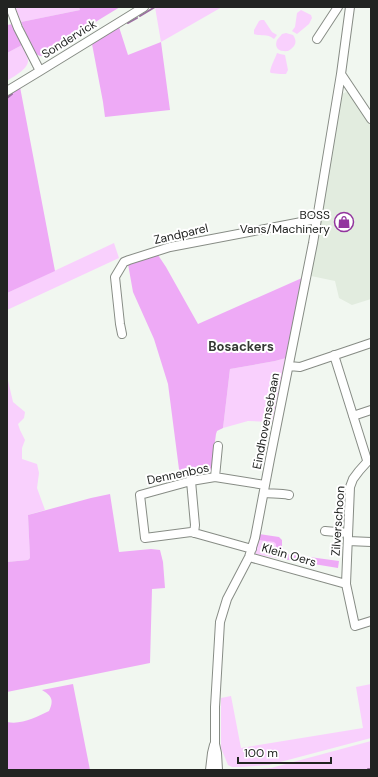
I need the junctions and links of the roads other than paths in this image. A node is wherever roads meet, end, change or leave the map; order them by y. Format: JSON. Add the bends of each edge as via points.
{"nodes":[{"id":1,"x":10,"y":7,"type":"edge"},
{"id":2,"x":144,"y":7,"type":"edge"},
{"id":3,"x":338,"y":7,"type":"edge"},
{"id":4,"x":349,"y":7,"type":"edge"},
{"id":5,"x":318,"y":38,"type":"dead end"},
{"id":6,"x":40,"y":72,"type":"junction"},
{"id":7,"x":341,"y":74,"type":"junction"},
{"id":8,"x":7,"y":91,"type":"edge"},
{"id":9,"x":371,"y":119,"type":"edge"},
{"id":10,"x":317,"y":219,"type":"junction"},
{"id":11,"x":122,"y":334,"type":"dead end"},
{"id":12,"x":371,"y":343,"type":"edge"},
{"id":13,"x":334,"y":355,"type":"junction"},
{"id":14,"x":289,"y":366,"type":"junction"},
{"id":15,"x":371,"y":410,"type":"edge"},
{"id":16,"x":354,"y":416,"type":"junction"},
{"id":17,"x":218,"y":446,"type":"dead end"},
{"id":18,"x":215,"y":477,"type":"junction"},
{"id":19,"x":191,"y":481,"type":"junction"},
{"id":20,"x":264,"y":489,"type":"junction"},
{"id":21,"x":289,"y":495,"type":"dead end"},
{"id":22,"x":325,"y":531,"type":"dead end"},
{"id":23,"x":194,"y":533,"type":"junction"},
{"id":24,"x":348,"y":537,"type":"junction"},
{"id":25,"x":371,"y":542,"type":"edge"},
{"id":26,"x":251,"y":553,"type":"junction"},
{"id":27,"x":346,"y":584,"type":"junction"},
{"id":28,"x":371,"y":621,"type":"edge"},
{"id":29,"x":215,"y":744,"type":"junction"},
{"id":30,"x":210,"y":770,"type":"edge"},
{"id":31,"x":218,"y":770,"type":"edge"}],
"edges":[{"from":1,"to":6,"type":"street"},
{"from":2,"to":6,"type":"street","name":"Sondervick"},
{"from":3,"to":5,"type":"street"},
{"from":4,"to":7,"type":"street","name":"Eindhovensebaan"},
{"from":6,"to":8,"type":"street","name":"Sondervick"},
{"from":7,"to":9,"type":"street"},
{"from":7,"to":10,"type":"street","name":"Eindhovensebaan"},
{"from":10,"to":11,"type":"street","name":"Zandparel","via":[[170,247],[124,262],[115,277]]},
{"from":10,"to":14,"type":"street","name":"Eindhovensebaan"},
{"from":12,"to":13,"type":"street"},
{"from":13,"to":14,"type":"street","via":[[300,367]]},
{"from":13,"to":16,"type":"street","name":"Zilverschoon"},
{"from":14,"to":20,"type":"street","name":"Eindhovensebaan"},
{"from":15,"to":16,"type":"street"},
{"from":16,"to":24,"type":"street","name":"Zilverschoon","via":[[368,462],[353,479],[350,487]]},
{"from":17,"to":18,"type":"street"},
{"from":18,"to":19,"type":"street","name":"Dennenbos"},
{"from":18,"to":20,"type":"street","name":"Dennenbos"},
{"from":19,"to":23,"type":"street"},
{"from":19,"to":23,"type":"street","name":"Dennenbos","via":[[140,495],[145,538]]},
{"from":20,"to":21,"type":"street","name":"Dennenbos","via":[[273,494]]},
{"from":20,"to":26,"type":"street","name":"Eindhovensebaan"},
{"from":22,"to":24,"type":"street"},
{"from":23,"to":26,"type":"street","name":"Klein Oers"},
{"from":24,"to":25,"type":"street"},
{"from":24,"to":27,"type":"street","name":"Zilverschoon"},
{"from":26,"to":27,"type":"street","name":"Klein Oers"},
{"from":26,"to":29,"type":"street","name":"Eindhovensebaan","via":[[227,599],[220,622]]},
{"from":27,"to":28,"type":"street","name":"Zilverschoon","via":[[355,626]]},
{"from":29,"to":30,"type":"street","name":"Eindhovensebaan"},
{"from":29,"to":31,"type":"street","name":"Eindhovensebaan"}]}
